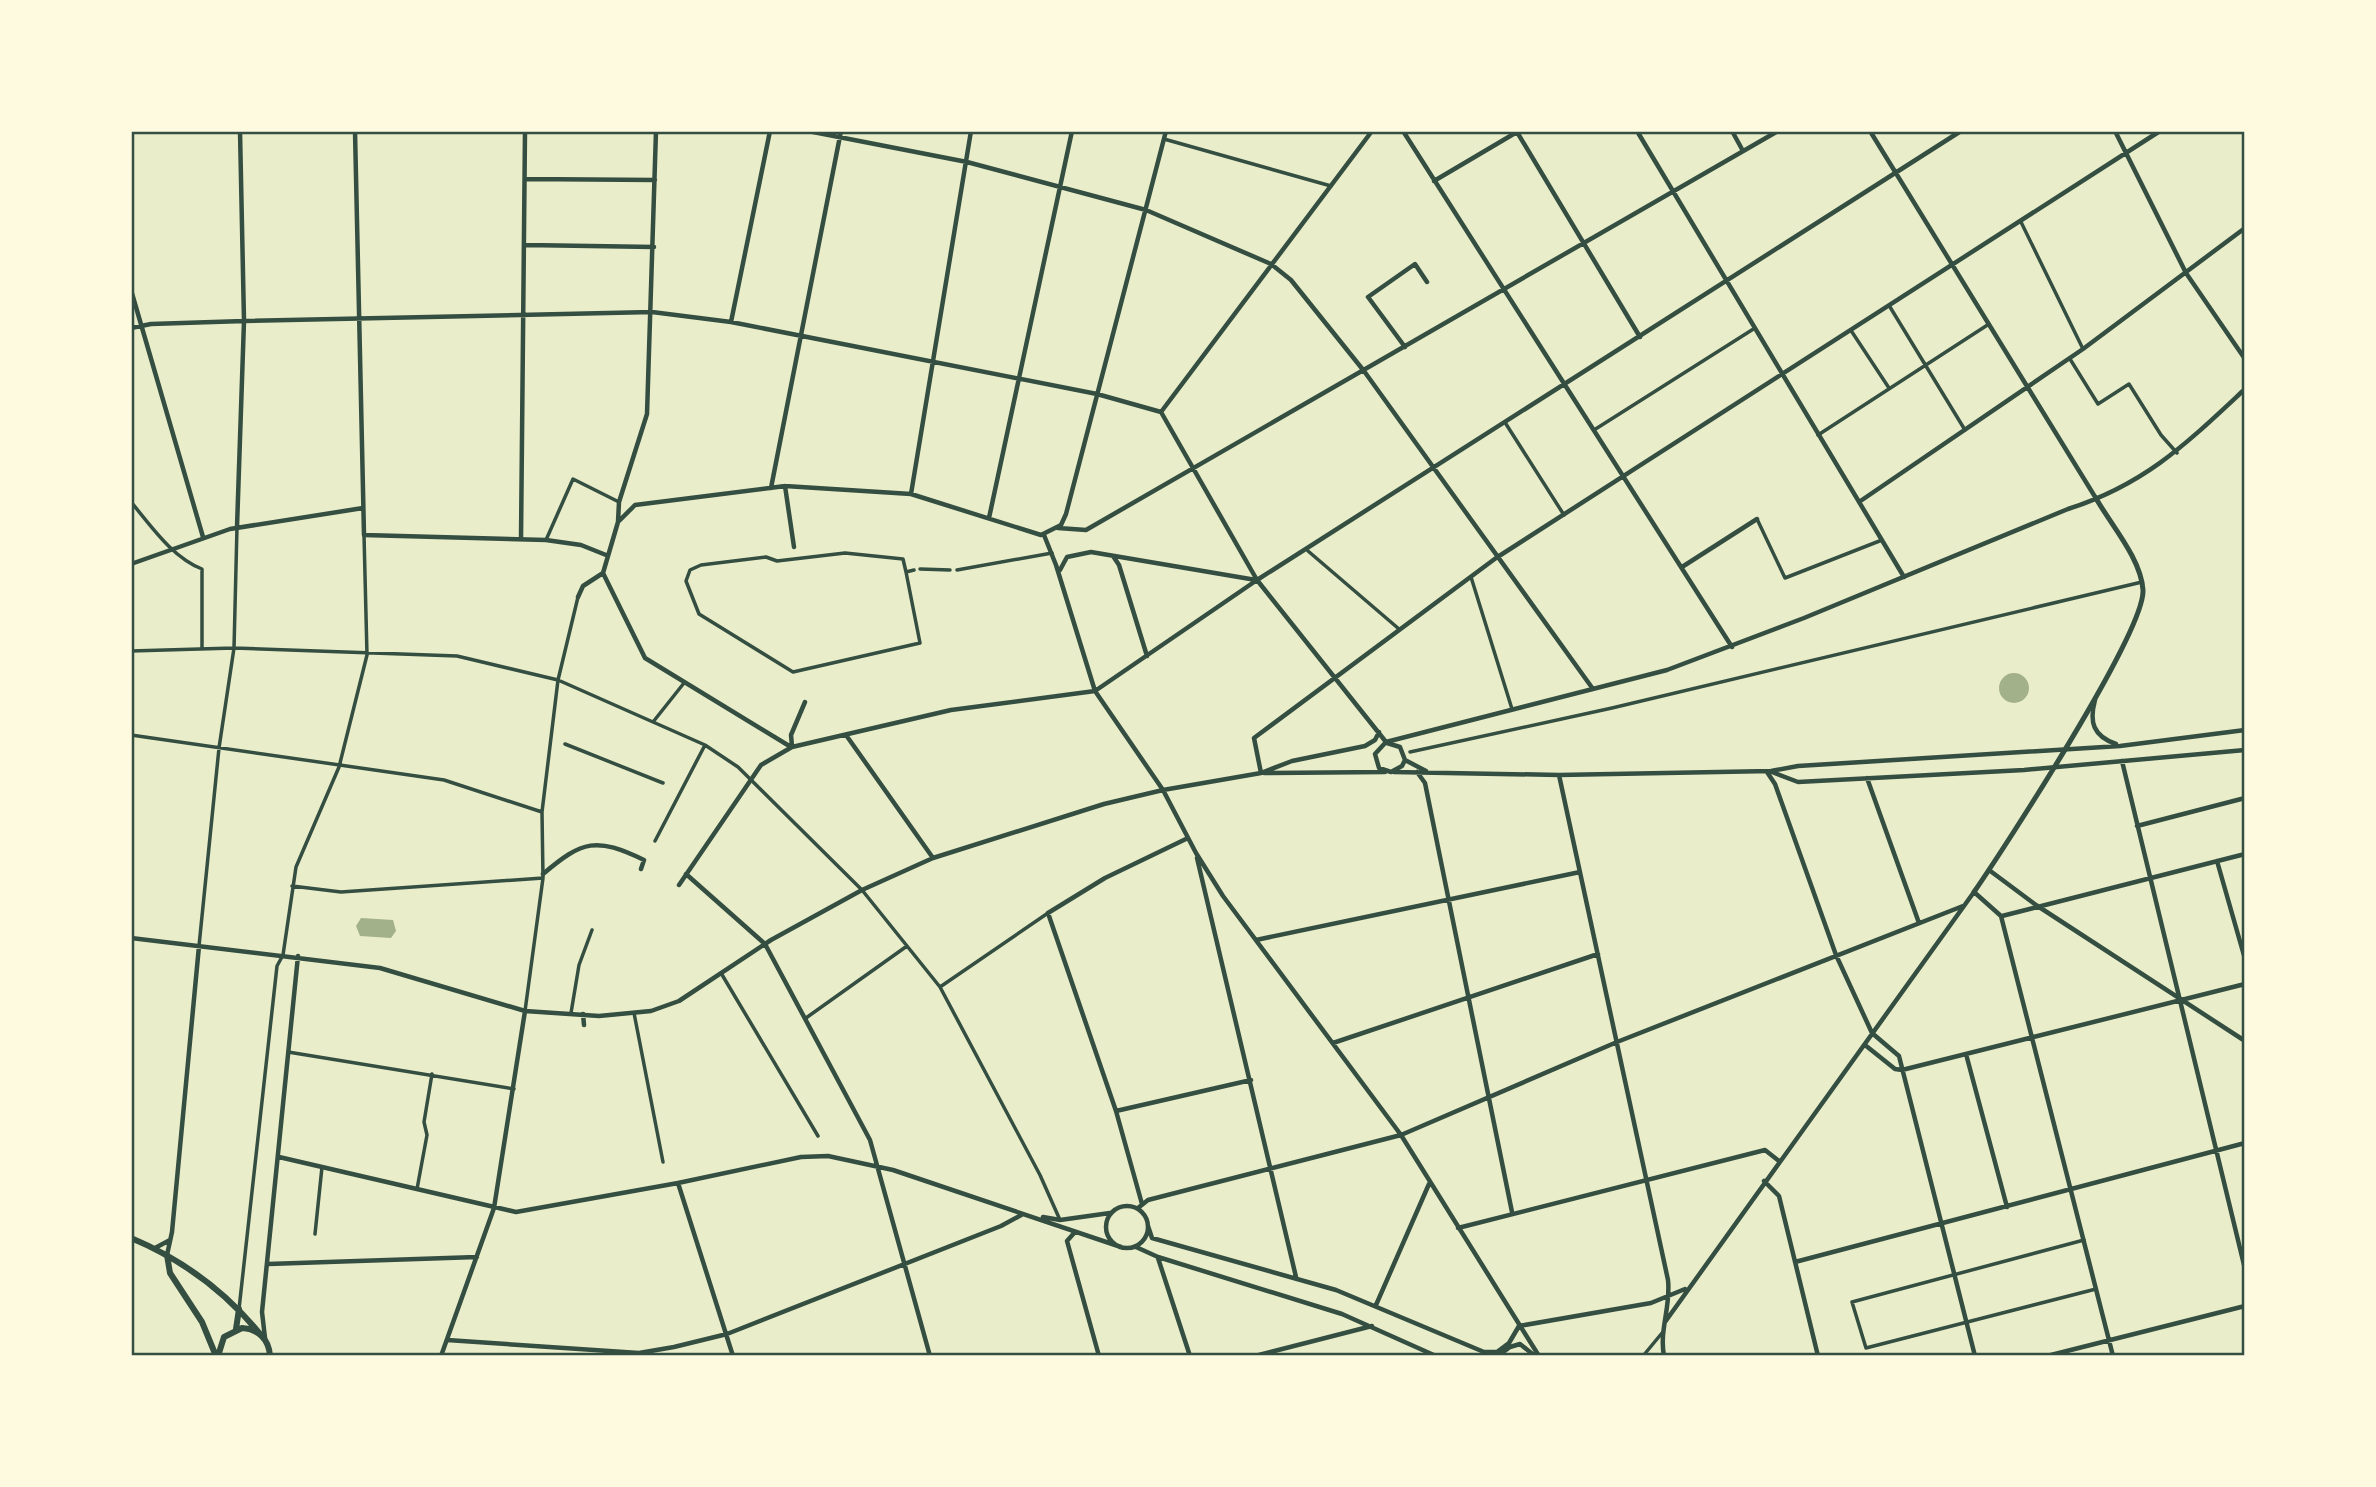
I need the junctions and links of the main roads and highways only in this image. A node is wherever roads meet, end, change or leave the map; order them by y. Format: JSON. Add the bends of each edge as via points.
{"nodes":[{"id":1,"x":131,"y":1238,"type":"edge"},
{"id":2,"x":167,"y":1255,"type":"junction"},
{"id":3,"x":239,"y":1309,"type":"junction"},
{"id":4,"x":236,"y":1329,"type":"junction"},
{"id":5,"x":263,"y":1336,"type":"junction"},
{"id":6,"x":269,"y":1352,"type":"edge"},
{"id":7,"x":217,"y":1356,"type":"edge"},
{"id":8,"x":275,"y":1356,"type":"edge"}],
"edges":[{"from":1,"to":2,"type":"main road"},
{"from":2,"to":3,"type":"main road"},
{"from":2,"to":7,"type":"main road","via":[[170,1273],[202,1322]]},
{"from":3,"to":4,"type":"main road"},
{"from":3,"to":5,"type":"main road"},
{"from":4,"to":5,"type":"main road","via":[[247,1328]]},
{"from":4,"to":7,"type":"main road","via":[[223,1337]]},
{"from":5,"to":6,"type":"main road"},
{"from":6,"to":8,"type":"main road"}]}
